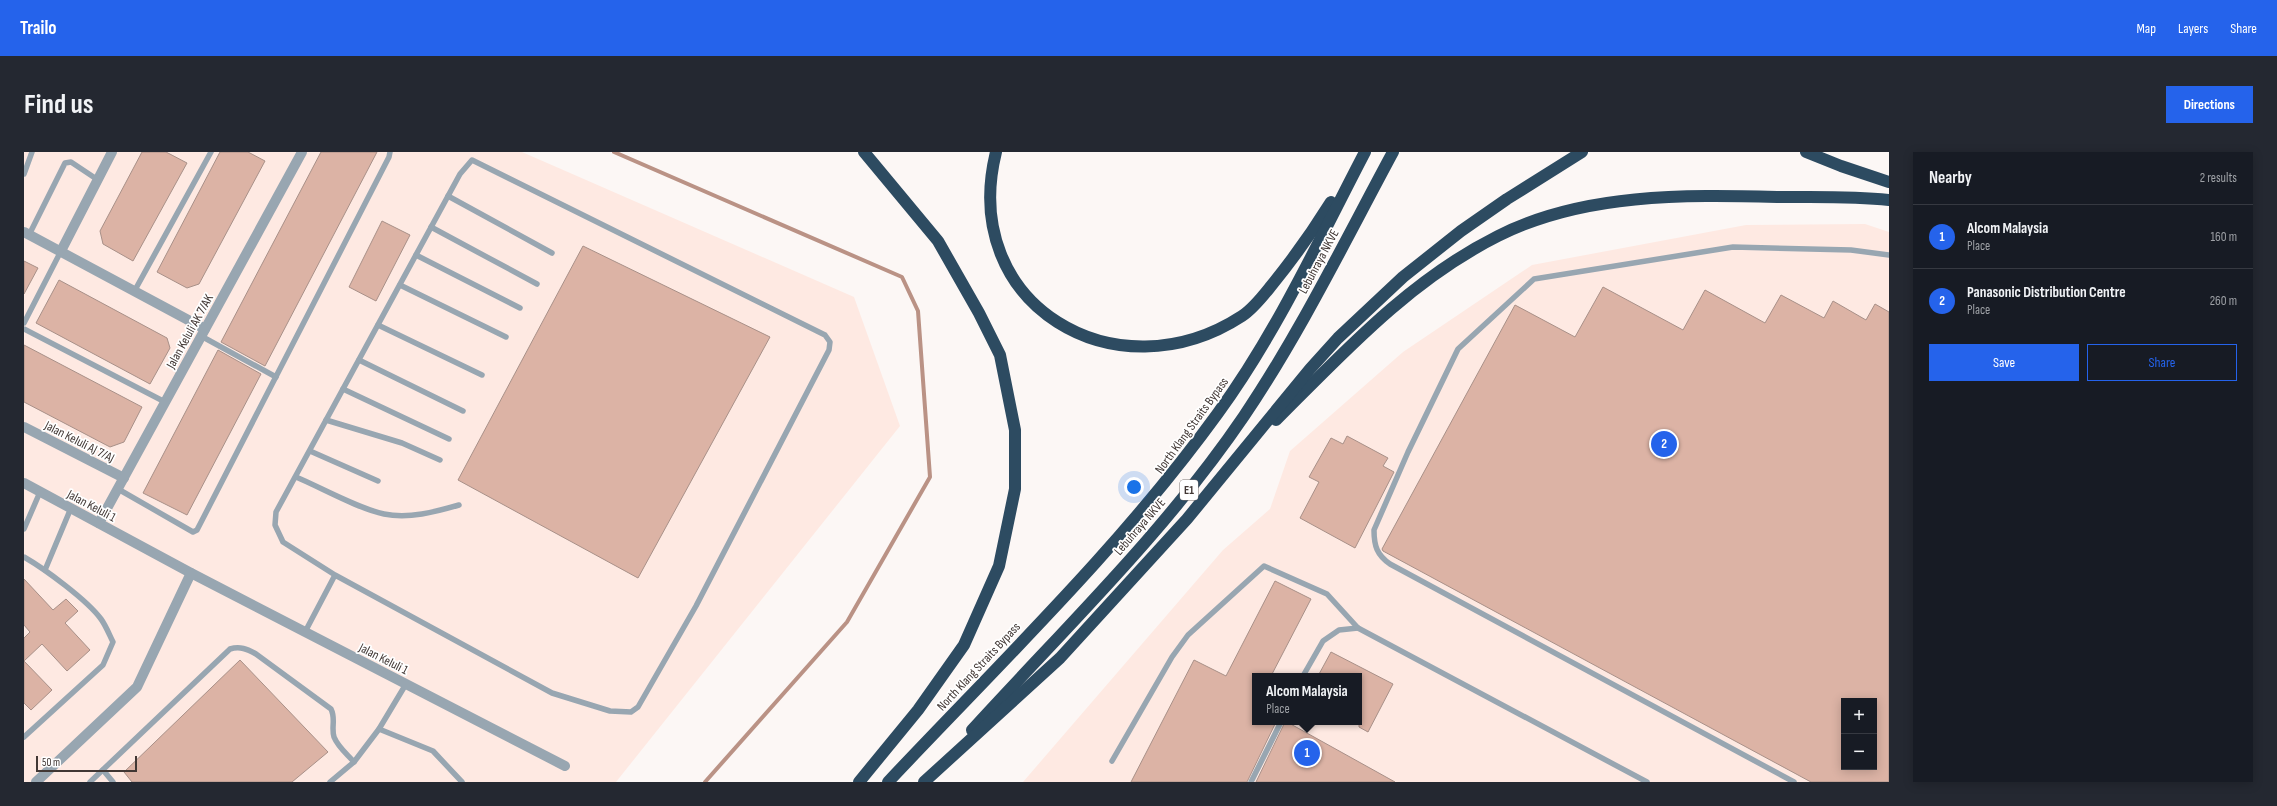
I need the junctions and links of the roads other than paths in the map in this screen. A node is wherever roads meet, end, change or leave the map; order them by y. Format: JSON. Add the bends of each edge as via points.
{"nodes":[{"id":1,"x":32,"y":152,"type":"edge"},
{"id":2,"x":112,"y":152,"type":"edge"},
{"id":3,"x":211,"y":152,"type":"edge"},
{"id":4,"x":390,"y":152,"type":"edge"},
{"id":5,"x":864,"y":152,"type":"edge"},
{"id":6,"x":996,"y":152,"type":"edge"},
{"id":7,"x":1364,"y":152,"type":"edge"},
{"id":8,"x":1392,"y":152,"type":"edge"},
{"id":9,"x":1582,"y":152,"type":"edge"},
{"id":10,"x":1806,"y":152,"type":"edge"},
{"id":11,"x":299,"y":153,"type":"edge"},
{"id":12,"x":24,"y":174,"type":"edge"},
{"id":13,"x":98,"y":180,"type":"junction"},
{"id":14,"x":1889,"y":182,"type":"edge"},
{"id":15,"x":448,"y":196,"type":"junction"},
{"id":16,"x":1889,"y":200,"type":"edge"},
{"id":17,"x":431,"y":227,"type":"junction"},
{"id":18,"x":27,"y":233,"type":"edge"},
{"id":19,"x":61,"y":251,"type":"junction"},
{"id":20,"x":552,"y":253,"type":"dead end"},
{"id":21,"x":416,"y":255,"type":"junction"},
{"id":22,"x":1889,"y":255,"type":"edge"},
{"id":23,"x":537,"y":284,"type":"dead end"},
{"id":24,"x":400,"y":285,"type":"junction"},
{"id":25,"x":135,"y":290,"type":"junction"},
{"id":26,"x":520,"y":308,"type":"dead end"},
{"id":27,"x":24,"y":323,"type":"edge"},
{"id":28,"x":378,"y":325,"type":"junction"},
{"id":29,"x":24,"y":329,"type":"edge"},
{"id":30,"x":203,"y":332,"type":"junction"},
{"id":31,"x":506,"y":337,"type":"dead end"},
{"id":32,"x":359,"y":360,"type":"junction"},
{"id":33,"x":482,"y":375,"type":"dead end"},
{"id":34,"x":276,"y":376,"type":"junction"},
{"id":35,"x":343,"y":389,"type":"junction"},
{"id":36,"x":165,"y":402,"type":"junction"},
{"id":37,"x":463,"y":411,"type":"dead end"},
{"id":38,"x":326,"y":420,"type":"junction"},
{"id":39,"x":24,"y":427,"type":"edge"},
{"id":40,"x":449,"y":439,"type":"dead end"},
{"id":41,"x":310,"y":451,"type":"junction"},
{"id":42,"x":440,"y":460,"type":"dead end"},
{"id":43,"x":1225,"y":471,"type":"junction"},
{"id":44,"x":296,"y":477,"type":"junction"},
{"id":45,"x":124,"y":478,"type":"junction"},
{"id":46,"x":378,"y":481,"type":"dead end"},
{"id":47,"x":24,"y":483,"type":"edge"},
{"id":48,"x":118,"y":489,"type":"junction"},
{"id":49,"x":40,"y":492,"type":"junction"},
{"id":50,"x":459,"y":505,"type":"dead end"},
{"id":51,"x":71,"y":508,"type":"junction"},
{"id":52,"x":99,"y":523,"type":"junction"},
{"id":53,"x":24,"y":529,"type":"edge"},
{"id":54,"x":24,"y":557,"type":"edge"},
{"id":55,"x":45,"y":570,"type":"junction"},
{"id":56,"x":191,"y":573,"type":"junction"},
{"id":57,"x":335,"y":575,"type":"junction"},
{"id":58,"x":1358,"y":628,"type":"junction"},
{"id":59,"x":305,"y":632,"type":"junction"},
{"id":60,"x":1305,"y":673,"type":"edge"},
{"id":61,"x":406,"y":684,"type":"junction"},
{"id":62,"x":1280,"y":725,"type":"edge"},
{"id":63,"x":379,"y":729,"type":"junction"},
{"id":64,"x":24,"y":737,"type":"edge"},
{"id":65,"x":1112,"y":761,"type":"dead end"},
{"id":66,"x":354,"y":762,"type":"junction"},
{"id":67,"x":565,"y":766,"type":"dead end"},
{"id":68,"x":102,"y":770,"type":"junction"},
{"id":69,"x":36,"y":782,"type":"edge"},
{"id":70,"x":90,"y":782,"type":"edge"},
{"id":71,"x":113,"y":782,"type":"edge"},
{"id":72,"x":330,"y":782,"type":"edge"},
{"id":73,"x":462,"y":782,"type":"edge"},
{"id":74,"x":860,"y":782,"type":"edge"},
{"id":75,"x":888,"y":782,"type":"edge"},
{"id":76,"x":924,"y":782,"type":"edge"},
{"id":77,"x":1251,"y":782,"type":"edge"},
{"id":78,"x":1647,"y":782,"type":"edge"},
{"id":79,"x":1794,"y":782,"type":"edge"}],
"edges":[{"from":1,"to":12,"type":"lane"},
{"from":2,"to":13,"type":"street"},
{"from":3,"to":25,"type":"lane"},
{"from":4,"to":34,"type":"lane"},
{"from":5,"to":74,"type":"highway","via":[[938,241],[1000,355],[1015,430],[1015,489],[999,566],[964,645],[918,710]]},
{"from":6,"to":7,"type":"highway","via":[[991,184],[993,228],[1003,260],[1012,275],[1039,308],[1057,322],[1094,340],[1129,348],[1171,346],[1197,340],[1244,316],[1264,295],[1310,234]]},
{"from":7,"to":75,"type":"highway","name":"North Klang Straits Bypass","via":[[1276,324],[1219,413],[1157,494]]},
{"from":8,"to":76,"type":"highway","name":"Lebuhraya NKVE","number":"E1","via":[[1293,336],[1243,416],[1203,471],[1126,563]]},
{"from":9,"to":43,"type":"highway","via":[[1461,231],[1403,277],[1338,338]]},
{"from":10,"to":14,"type":"highway"},
{"from":11,"to":30,"type":"street","name":"Jalan Keluli AK 7/AK"},
{"from":13,"to":18,"type":"lane","via":[[71,162],[65,163]]},
{"from":13,"to":19,"type":"street"},
{"from":15,"to":17,"type":"lane"},
{"from":15,"to":20,"type":"lane"},
{"from":15,"to":57,"type":"lane","via":[[460,174],[472,160],[826,335],[830,342],[829,350],[696,606],[638,707],[631,712],[610,712],[552,693]]},
{"from":16,"to":43,"type":"highway","via":[[1724,196],[1614,201],[1556,214],[1498,236],[1439,271],[1378,319]]},
{"from":17,"to":21,"type":"lane"},
{"from":17,"to":23,"type":"lane"},
{"from":18,"to":19,"type":"street"},
{"from":19,"to":25,"type":"street"},
{"from":19,"to":27,"type":"lane"},
{"from":21,"to":24,"type":"lane"},
{"from":21,"to":26,"type":"lane"},
{"from":22,"to":79,"type":"lane","via":[[1851,250],[1733,247],[1534,280],[1458,350],[1408,452],[1374,530],[1374,543],[1380,557],[1390,564]]},
{"from":24,"to":28,"type":"lane"},
{"from":24,"to":31,"type":"lane"},
{"from":25,"to":30,"type":"street"},
{"from":28,"to":32,"type":"lane"},
{"from":28,"to":33,"type":"lane"},
{"from":29,"to":36,"type":"lane"},
{"from":30,"to":34,"type":"lane"},
{"from":30,"to":36,"type":"street","name":"Jalan Keluli AK 7/AK"},
{"from":32,"to":35,"type":"lane"},
{"from":32,"to":37,"type":"lane"},
{"from":34,"to":48,"type":"lane","via":[[197,530],[193,532]]},
{"from":35,"to":38,"type":"lane"},
{"from":35,"to":40,"type":"lane"},
{"from":36,"to":45,"type":"street","name":"Jalan Keluli AK 7/AK"},
{"from":38,"to":41,"type":"lane"},
{"from":38,"to":42,"type":"lane","via":[[402,443]]},
{"from":39,"to":45,"type":"street","name":"Jalan Keluli AJ 7/AJ"},
{"from":41,"to":44,"type":"lane"},
{"from":41,"to":46,"type":"lane"},
{"from":43,"to":76,"type":"highway","via":[[1187,519],[1060,658]]},
{"from":44,"to":50,"type":"lane","via":[[383,514],[432,513]]},
{"from":44,"to":57,"type":"lane","via":[[274,518],[278,534],[282,542]]},
{"from":45,"to":48,"type":"street","name":"Jalan Keluli AK 7/AK"},
{"from":47,"to":49,"type":"street","name":"Jalan Keluli 1"},
{"from":48,"to":52,"type":"street","name":"Jalan Keluli AK 7/AK"},
{"from":49,"to":51,"type":"street","name":"Jalan Keluli 1"},
{"from":49,"to":53,"type":"lane"},
{"from":51,"to":52,"type":"street","name":"Jalan Keluli 1"},
{"from":51,"to":55,"type":"lane"},
{"from":52,"to":56,"type":"street","name":"Jalan Keluli 1"},
{"from":54,"to":55,"type":"lane"},
{"from":55,"to":64,"type":"lane","via":[[101,619],[112,642],[104,665]]},
{"from":56,"to":59,"type":"street","name":"Jalan Keluli 1"},
{"from":56,"to":69,"type":"street","via":[[137,687]]},
{"from":57,"to":59,"type":"lane"},
{"from":58,"to":60,"type":"lane","via":[[1339,630],[1323,641]]},
{"from":58,"to":65,"type":"lane","via":[[1327,594],[1264,566],[1188,635],[1172,657]]},
{"from":58,"to":78,"type":"lane"},
{"from":59,"to":61,"type":"street","name":"Jalan Keluli 1"},
{"from":61,"to":63,"type":"lane"},
{"from":61,"to":67,"type":"street","name":"Jalan Keluli 1"},
{"from":62,"to":77,"type":"lane"},
{"from":63,"to":66,"type":"lane"},
{"from":63,"to":73,"type":"lane","via":[[433,752]]},
{"from":66,"to":68,"type":"lane","via":[[334,737],[334,718],[331,709],[256,654],[235,648],[230,649]]},
{"from":66,"to":72,"type":"lane"},
{"from":68,"to":70,"type":"lane"},
{"from":68,"to":71,"type":"lane"}]}
